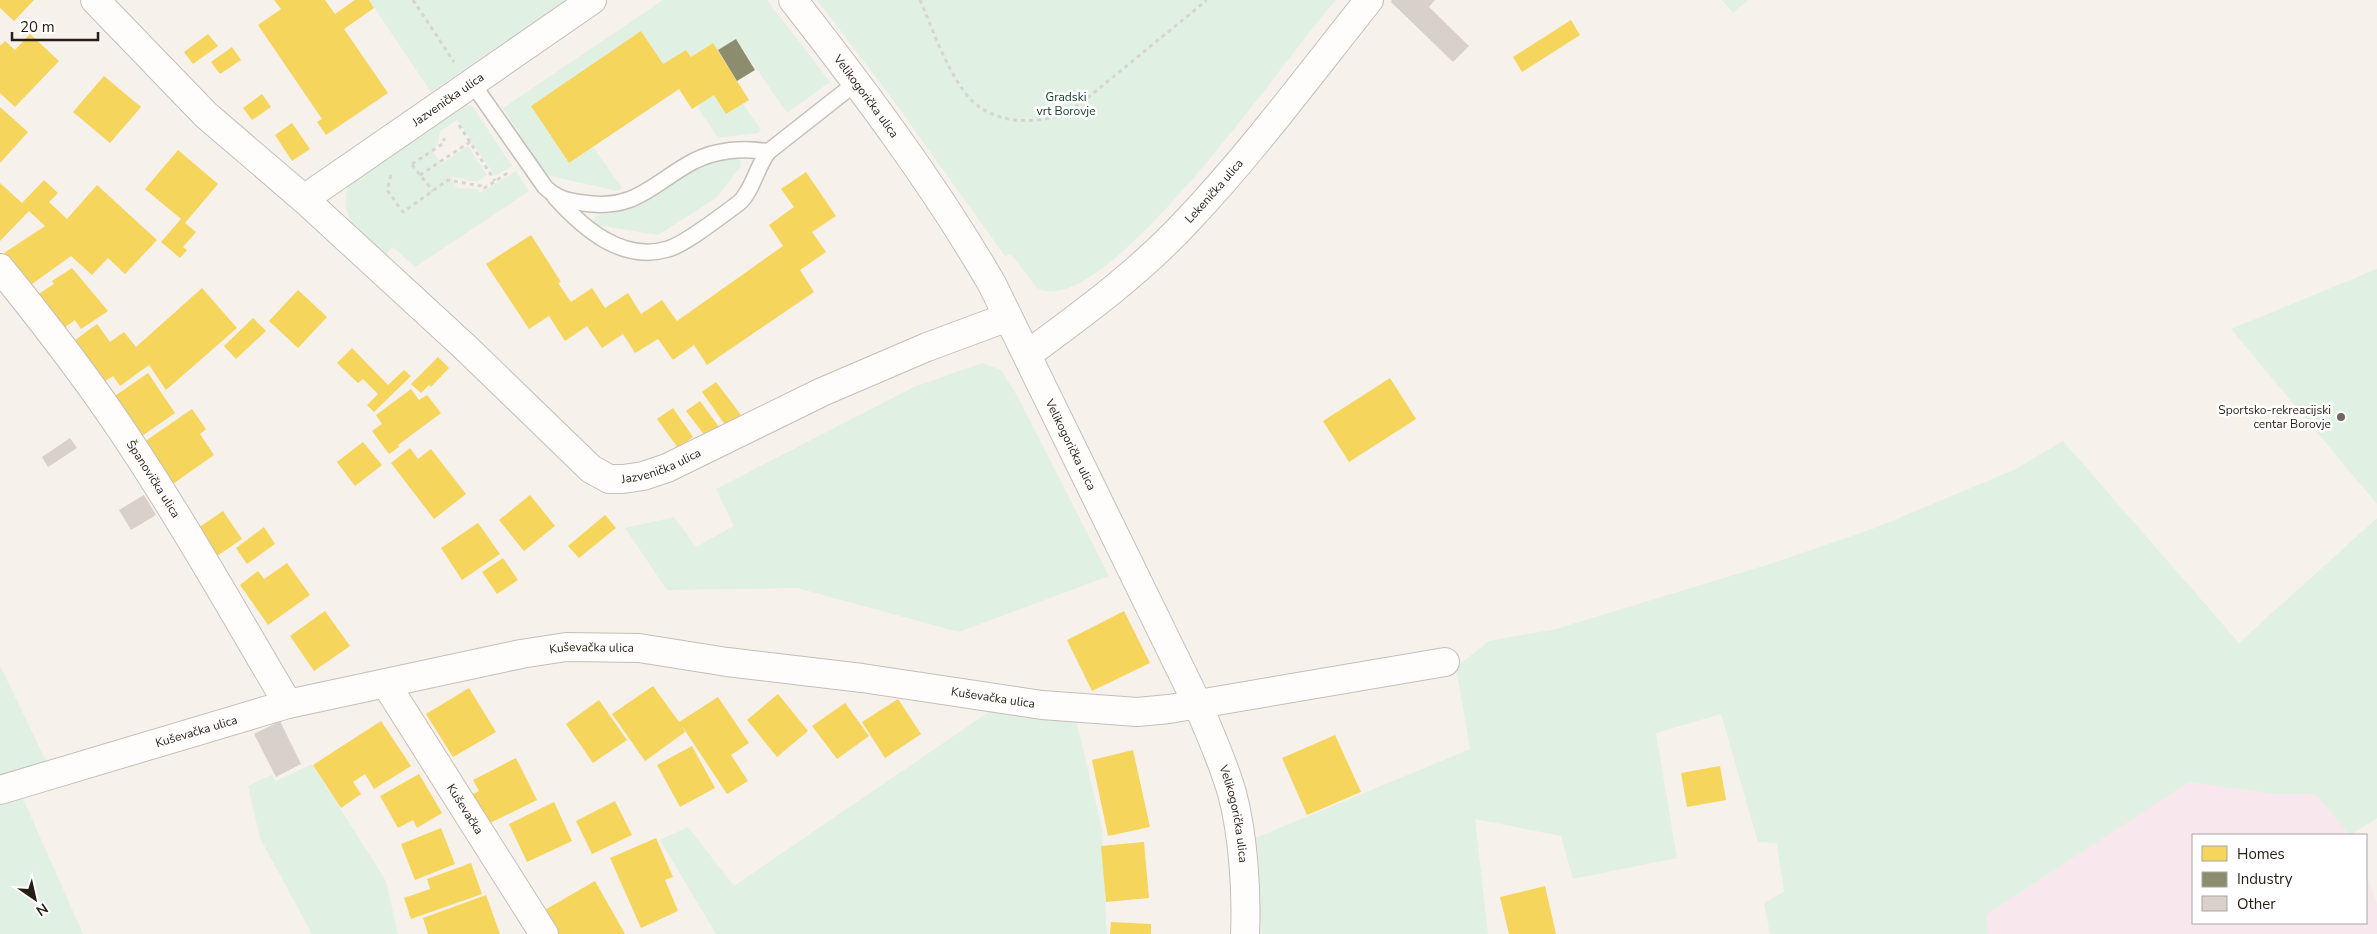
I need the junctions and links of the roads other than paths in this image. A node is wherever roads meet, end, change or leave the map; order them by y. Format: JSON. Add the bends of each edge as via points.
{"nodes":[{"id":1,"x":95,"y":0,"type":"edge"},
{"id":2,"x":592,"y":0,"type":"edge"},
{"id":3,"x":793,"y":0,"type":"edge"},
{"id":4,"x":1370,"y":0,"type":"edge"},
{"id":5,"x":857,"y":82,"type":"junction"},
{"id":6,"x":472,"y":83,"type":"junction"},
{"id":7,"x":768,"y":152,"type":"junction"},
{"id":8,"x":552,"y":194,"type":"junction"},
{"id":9,"x":304,"y":199,"type":"junction"},
{"id":10,"x":0,"y":268,"type":"edge"},
{"id":11,"x":1008,"y":317,"type":"junction"},
{"id":12,"x":1028,"y":354,"type":"junction"},
{"id":13,"x":1446,"y":662,"type":"dead end"},
{"id":14,"x":386,"y":684,"type":"junction"},
{"id":15,"x":1197,"y":703,"type":"junction"},
{"id":16,"x":288,"y":704,"type":"junction"},
{"id":17,"x":0,"y":790,"type":"edge"},
{"id":18,"x":544,"y":934,"type":"edge"},
{"id":19,"x":1245,"y":934,"type":"edge"}],
"edges":[{"from":1,"to":9,"type":"street","name":"Jazvenička ulica","via":[[206,115]]},
{"from":2,"to":6,"type":"street","name":"Jazvenička ulica"},
{"from":3,"to":5,"type":"street","name":"Velikogorička ulica"},
{"from":4,"to":12,"type":"street","name":"Lekenička ulica","via":[[1188,221],[1110,293]]},
{"from":5,"to":7,"type":"lane"},
{"from":5,"to":11,"type":"street","name":"Velikogorička ulica","via":[[963,234]]},
{"from":6,"to":8,"type":"lane"},
{"from":6,"to":9,"type":"street","name":"Jazvenička ulica"},
{"from":7,"to":8,"type":"lane","via":[[736,150],[714,153],[694,161],[640,196],[614,205],[575,202]]},
{"from":7,"to":8,"type":"lane","via":[[747,196],[669,249],[638,251],[608,242],[579,223]]},
{"from":9,"to":11,"type":"street","name":"Jazvenička ulica","via":[[465,347],[591,469],[609,478],[643,476],[667,468],[822,392]]},
{"from":10,"to":16,"type":"street","name":"Španovička ulica","via":[[56,337],[122,431]]},
{"from":11,"to":12,"type":"street","name":"Velikogorička ulica"},
{"from":12,"to":15,"type":"street","name":"Velikogorička ulica"},
{"from":13,"to":15,"type":"street","name":"Kuševačka ulica"},
{"from":14,"to":15,"type":"street","name":"Kuševačka ulica","via":[[521,654],[601,646],[639,648],[1097,711],[1137,712]]},
{"from":14,"to":16,"type":"street","name":"Kuševačka ulica"},
{"from":14,"to":18,"type":"street","name":"Kuševačka"},
{"from":15,"to":19,"type":"street","name":"Velikogorička ulica","via":[[1232,795],[1246,902]]},
{"from":16,"to":17,"type":"street","name":"Kuševačka ulica"}]}
